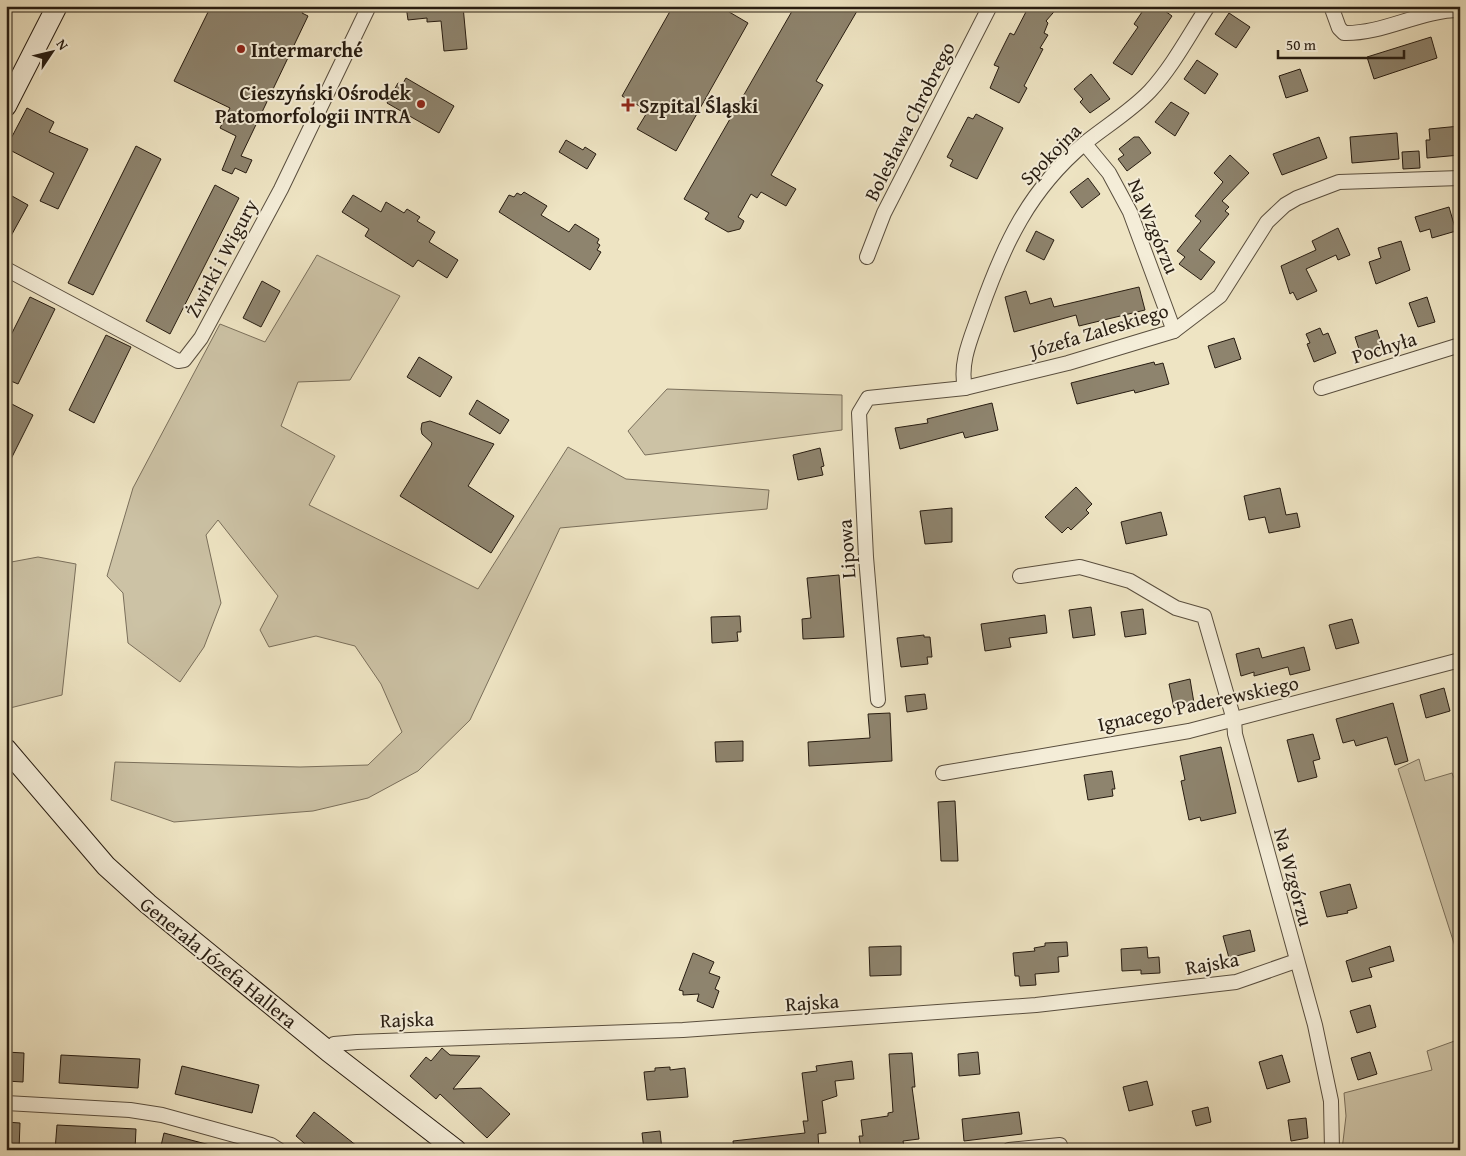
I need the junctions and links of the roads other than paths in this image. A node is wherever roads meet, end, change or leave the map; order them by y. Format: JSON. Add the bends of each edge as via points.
{"nodes":[{"id":1,"x":57,"y":6,"type":"edge"},
{"id":2,"x":369,"y":6,"type":"edge"},
{"id":3,"x":990,"y":6,"type":"edge"},
{"id":4,"x":1208,"y":6,"type":"edge"},
{"id":5,"x":1331,"y":6,"type":"edge"},
{"id":6,"x":1460,"y":10,"type":"edge"},
{"id":7,"x":6,"y":106,"type":"edge"},
{"id":8,"x":1085,"y":144,"type":"junction"},
{"id":9,"x":1460,"y":178,"type":"edge"},
{"id":10,"x":867,"y":256,"type":"dead end"},
{"id":11,"x":6,"y":269,"type":"edge"},
{"id":12,"x":1174,"y":331,"type":"junction"},
{"id":13,"x":1460,"y":344,"type":"edge"},
{"id":14,"x":965,"y":388,"type":"junction"},
{"id":15,"x":1321,"y":388,"type":"dead end"},
{"id":16,"x":868,"y":398,"type":"joint"},
{"id":17,"x":1020,"y":576,"type":"dead end"},
{"id":18,"x":1460,"y":660,"type":"edge"},
{"id":19,"x":878,"y":700,"type":"dead end"},
{"id":20,"x":1234,"y":720,"type":"junction"},
{"id":21,"x":6,"y":749,"type":"edge"},
{"id":22,"x":943,"y":773,"type":"dead end"},
{"id":23,"x":1296,"y":961,"type":"junction"},
{"id":24,"x":328,"y":1051,"type":"junction"},
{"id":25,"x":6,"y":1103,"type":"edge"},
{"id":26,"x":1060,"y":1145,"type":"dead end"},
{"id":27,"x":279,"y":1150,"type":"edge"},
{"id":28,"x":456,"y":1150,"type":"edge"},
{"id":29,"x":1009,"y":1150,"type":"edge"},
{"id":30,"x":1332,"y":1150,"type":"edge"}],
"edges":[{"from":1,"to":7,"type":"street"},
{"from":2,"to":11,"type":"street","name":"Żwirki i Wigury","via":[[281,188],[201,338],[184,360],[178,361]]},
{"from":3,"to":10,"type":"street","name":"Bolesława Chrobrego","via":[[884,213]]},
{"from":4,"to":8,"type":"street","name":"Spokojna","via":[[1149,92]]},
{"from":5,"to":6,"type":"street","via":[[1344,33],[1367,32],[1443,10]]},
{"from":8,"to":12,"type":"street","name":"Na Wzgórzu","via":[[1109,173],[1130,212]]},
{"from":8,"to":14,"type":"street","name":"Spokojna","via":[[1055,170],[1030,202],[998,263],[964,363],[962,377]]},
{"from":9,"to":12,"type":"street","name":"Józefa Zaleskiego","via":[[1339,182],[1285,204],[1266,222],[1220,296]]},
{"from":12,"to":14,"type":"street","name":"Józefa Zaleskiego"},
{"from":13,"to":15,"type":"street","name":"Pochyła"},
{"from":14,"to":16,"type":"street","name":"Józefa Zaleskiego"},
{"from":16,"to":19,"type":"street","name":"Lipowa","via":[[859,413],[866,557]]},
{"from":17,"to":20,"type":"street","name":"Na Wzgórzu","via":[[1080,567],[1130,581],[1176,608],[1204,616]]},
{"from":18,"to":20,"type":"street","name":"Ignacego Paderewskiego"},
{"from":20,"to":22,"type":"street","name":"Ignacego Paderewskiego"},
{"from":20,"to":23,"type":"street","name":"Na Wzgórzu","via":[[1235,734]]},
{"from":21,"to":24,"type":"street","name":"Generała Józefa Hallera","via":[[106,866],[187,938]]},
{"from":23,"to":24,"type":"street","name":"Rajska","via":[[1236,982],[1036,1005],[682,1030],[357,1042],[334,1044]]},
{"from":23,"to":30,"type":"street","name":"Na Wzgórzu","via":[[1326,1074],[1331,1101]]},
{"from":24,"to":28,"type":"street","name":"Generała Józefa Hallera"},
{"from":25,"to":27,"type":"street","via":[[130,1110],[162,1115],[271,1144]]},
{"from":26,"to":29,"type":"street"}]}
